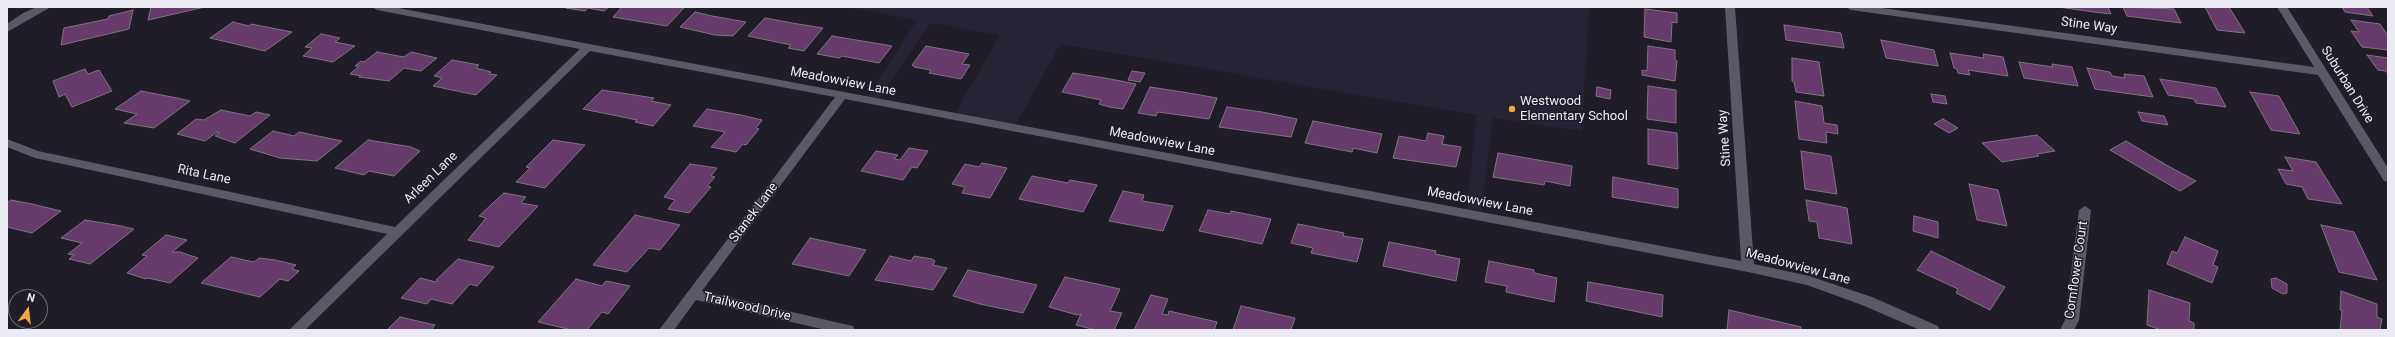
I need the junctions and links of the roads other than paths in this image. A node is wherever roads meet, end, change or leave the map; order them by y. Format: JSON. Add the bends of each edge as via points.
{"nodes":[{"id":1,"x":46,"y":7,"type":"edge"},
{"id":2,"x":377,"y":7,"type":"edge"},
{"id":3,"x":1730,"y":7,"type":"edge"},
{"id":4,"x":1851,"y":7,"type":"edge"},
{"id":5,"x":2282,"y":7,"type":"edge"},
{"id":6,"x":7,"y":28,"type":"edge"},
{"id":7,"x":587,"y":48,"type":"junction"},
{"id":8,"x":2323,"y":72,"type":"junction"},
{"id":9,"x":842,"y":96,"type":"junction"},
{"id":10,"x":7,"y":143,"type":"edge"},
{"id":11,"x":2388,"y":178,"type":"edge"},
{"id":12,"x":2085,"y":210,"type":"dead end"},
{"id":13,"x":396,"y":232,"type":"junction"},
{"id":14,"x":1748,"y":267,"type":"junction"},
{"id":15,"x":693,"y":294,"type":"junction"},
{"id":16,"x":296,"y":330,"type":"edge"},
{"id":17,"x":666,"y":330,"type":"edge"},
{"id":18,"x":848,"y":330,"type":"edge"},
{"id":19,"x":1933,"y":330,"type":"edge"},
{"id":20,"x":2067,"y":330,"type":"edge"}],
"edges":[{"from":1,"to":6,"type":"street"},
{"from":2,"to":7,"type":"street","name":"Meadowview Lane"},
{"from":3,"to":14,"type":"street","name":"Stine Way"},
{"from":4,"to":8,"type":"street","name":"Stine Way"},
{"from":5,"to":8,"type":"street","name":"Suburban Drive"},
{"from":7,"to":9,"type":"street","name":"Meadowview Lane"},
{"from":7,"to":13,"type":"street","name":"Arleen Lane"},
{"from":8,"to":11,"type":"street","name":"Suburban Drive"},
{"from":9,"to":14,"type":"street","name":"Meadowview Lane"},
{"from":9,"to":15,"type":"street","name":"Stanek Lane"},
{"from":10,"to":13,"type":"street","name":"Rita Lane","via":[[35,154]]},
{"from":12,"to":20,"type":"street","name":"Cornflower Court","via":[[2072,320]]},
{"from":13,"to":16,"type":"street","name":"Arleen Lane"},
{"from":14,"to":19,"type":"street","name":"Meadowview Lane","via":[[1809,281],[1860,298]]},
{"from":15,"to":17,"type":"street","name":"Stanek Lane"},
{"from":15,"to":18,"type":"street","name":"Trailwood Drive"}]}
